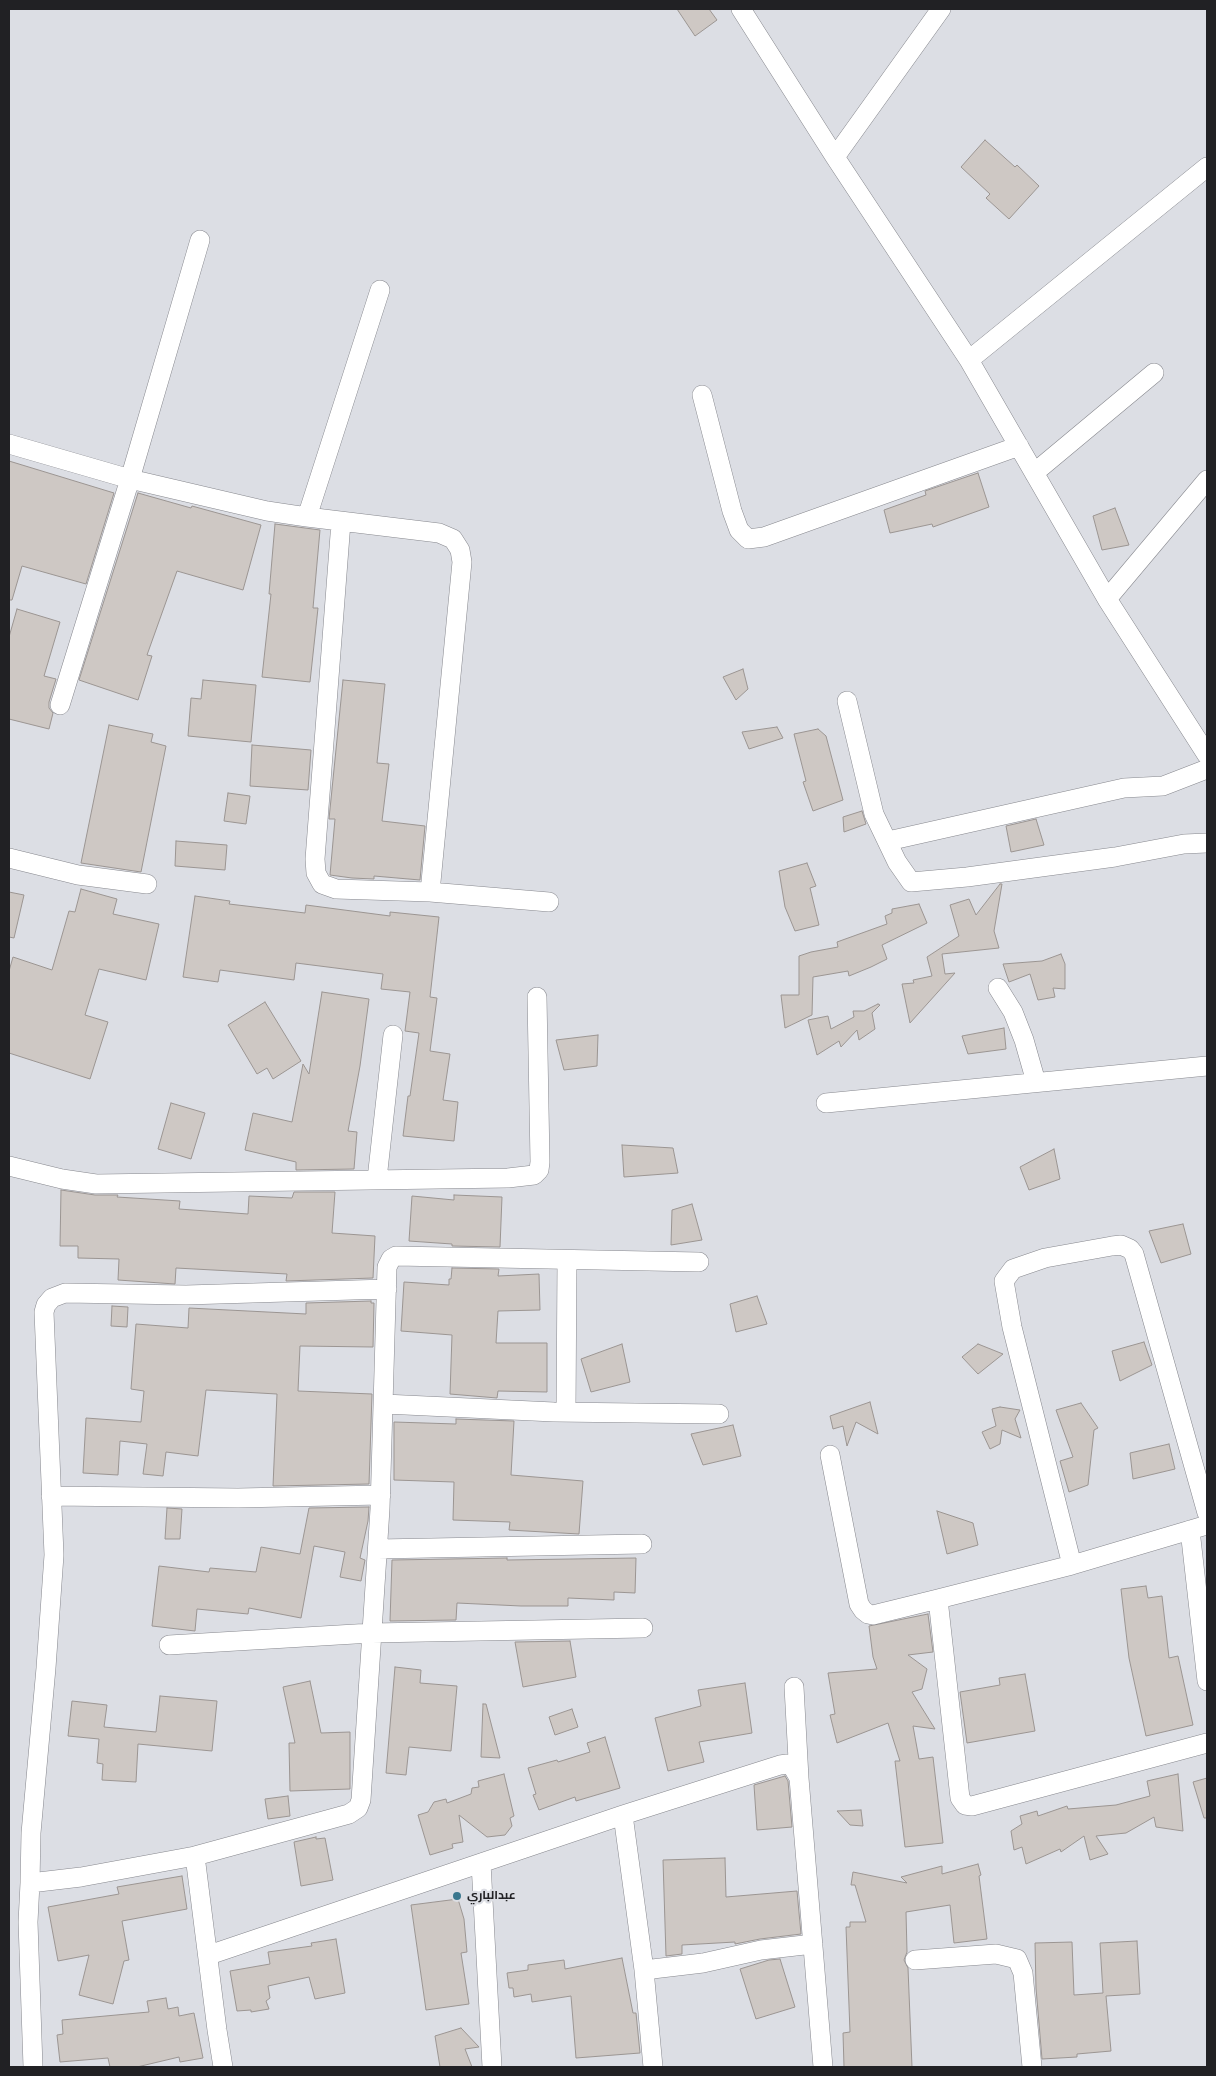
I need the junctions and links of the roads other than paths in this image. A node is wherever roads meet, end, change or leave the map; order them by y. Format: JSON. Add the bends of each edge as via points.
{"nodes":[{"id":1,"x":741,"y":9,"type":"edge"},
{"id":2,"x":941,"y":9,"type":"edge"},
{"id":3,"x":835,"y":157,"type":"junction"},
{"id":4,"x":1207,"y":167,"type":"edge"},
{"id":5,"x":200,"y":240,"type":"dead end"},
{"id":6,"x":380,"y":290,"type":"dead end"},
{"id":7,"x":969,"y":360,"type":"junction"},
{"id":8,"x":1154,"y":373,"type":"dead end"},
{"id":9,"x":702,"y":395,"type":"dead end"},
{"id":10,"x":9,"y":444,"type":"edge"},
{"id":11,"x":1018,"y":446,"type":"junction"},
{"id":12,"x":1034,"y":473,"type":"junction"},
{"id":13,"x":130,"y":479,"type":"junction"},
{"id":14,"x":1207,"y":480,"type":"edge"},
{"id":15,"x":307,"y":517,"type":"junction"},
{"id":16,"x":341,"y":522,"type":"junction"},
{"id":17,"x":1107,"y":599,"type":"junction"},
{"id":18,"x":847,"y":701,"type":"dead end"},
{"id":19,"x":60,"y":705,"type":"dead end"},
{"id":20,"x":1207,"y":755,"type":"edge"},
{"id":21,"x":1207,"y":769,"type":"edge"},
{"id":22,"x":888,"y":841,"type":"junction"},
{"id":23,"x":1207,"y":843,"type":"edge"},
{"id":24,"x":9,"y":858,"type":"edge"},
{"id":25,"x":147,"y":884,"type":"dead end"},
{"id":26,"x":430,"y":892,"type":"junction"},
{"id":27,"x":549,"y":902,"type":"dead end"},
{"id":28,"x":998,"y":988,"type":"dead end"},
{"id":29,"x":537,"y":997,"type":"dead end"},
{"id":30,"x":393,"y":1035,"type":"dead end"},
{"id":31,"x":1207,"y":1066,"type":"edge"},
{"id":32,"x":1036,"y":1082,"type":"junction"},
{"id":33,"x":826,"y":1103,"type":"dead end"},
{"id":34,"x":9,"y":1166,"type":"edge"},
{"id":35,"x":377,"y":1178,"type":"junction"},
{"id":36,"x":567,"y":1260,"type":"junction"},
{"id":37,"x":699,"y":1262,"type":"dead end"},
{"id":38,"x":387,"y":1289,"type":"junction"},
{"id":39,"x":384,"y":1404,"type":"junction"},
{"id":40,"x":566,"y":1412,"type":"junction"},
{"id":41,"x":719,"y":1414,"type":"dead end"},
{"id":42,"x":830,"y":1455,"type":"dead end"},
{"id":43,"x":381,"y":1495,"type":"junction"},
{"id":44,"x":51,"y":1496,"type":"junction"},
{"id":45,"x":1207,"y":1513,"type":"edge"},
{"id":46,"x":1199,"y":1527,"type":"edge"},
{"id":47,"x":642,"y":1544,"type":"dead end"},
{"id":48,"x":378,"y":1549,"type":"junction"},
{"id":49,"x":1072,"y":1565,"type":"junction"},
{"id":50,"x":938,"y":1599,"type":"junction"},
{"id":51,"x":643,"y":1628,"type":"dead end"},
{"id":52,"x":372,"y":1633,"type":"junction"},
{"id":53,"x":169,"y":1645,"type":"dead end"},
{"id":54,"x":1207,"y":1681,"type":"edge"},
{"id":55,"x":794,"y":1687,"type":"dead end"},
{"id":56,"x":1207,"y":1743,"type":"edge"},
{"id":57,"x":799,"y":1778,"type":"junction"},
{"id":58,"x":623,"y":1815,"type":"junction"},
{"id":59,"x":195,"y":1856,"type":"junction"},
{"id":60,"x":481,"y":1863,"type":"junction"},
{"id":61,"x":30,"y":1883,"type":"junction"},
{"id":62,"x":813,"y":1944,"type":"junction"},
{"id":63,"x":208,"y":1955,"type":"junction"},
{"id":64,"x":915,"y":1960,"type":"dead end"},
{"id":65,"x":644,"y":1970,"type":"junction"},
{"id":66,"x":33,"y":2067,"type":"edge"},
{"id":67,"x":223,"y":2067,"type":"edge"},
{"id":68,"x":492,"y":2067,"type":"edge"},
{"id":69,"x":653,"y":2067,"type":"edge"},
{"id":70,"x":824,"y":2067,"type":"edge"},
{"id":71,"x":1032,"y":2067,"type":"edge"}],
"edges":[{"from":1,"to":3,"type":"street"},
{"from":2,"to":3,"type":"street"},
{"from":3,"to":7,"type":"street"},
{"from":4,"to":7,"type":"street"},
{"from":5,"to":13,"type":"street"},
{"from":6,"to":15,"type":"street"},
{"from":7,"to":11,"type":"street"},
{"from":8,"to":12,"type":"street"},
{"from":9,"to":11,"type":"street","via":[[732,511],[739,530],[748,539],[764,537]]},
{"from":10,"to":13,"type":"street"},
{"from":11,"to":12,"type":"street"},
{"from":12,"to":17,"type":"street"},
{"from":13,"to":15,"type":"street","via":[[234,504]]},
{"from":13,"to":19,"type":"street"},
{"from":14,"to":17,"type":"street"},
{"from":15,"to":16,"type":"street"},
{"from":16,"to":26,"type":"street","via":[[439,533],[453,540],[460,550],[462,562]]},
{"from":16,"to":26,"type":"street","via":[[316,872],[322,884],[336,889]]},
{"from":17,"to":20,"type":"street"},
{"from":18,"to":22,"type":"street","via":[[874,814]]},
{"from":21,"to":22,"type":"street","via":[[1163,786],[1124,788]]},
{"from":22,"to":23,"type":"street","via":[[911,882]]},
{"from":24,"to":25,"type":"street","via":[[78,875]]},
{"from":26,"to":27,"type":"street"},
{"from":28,"to":32,"type":"street","via":[[1013,1012]]},
{"from":29,"to":35,"type":"street","via":[[538,1170],[524,1177]]},
{"from":30,"to":35,"type":"street"},
{"from":31,"to":32,"type":"street"},
{"from":32,"to":33,"type":"street"},
{"from":34,"to":35,"type":"street","via":[[96,1184]]},
{"from":36,"to":37,"type":"street"},
{"from":36,"to":38,"type":"street","via":[[396,1256],[387,1267]]},
{"from":36,"to":40,"type":"street"},
{"from":38,"to":39,"type":"street"},
{"from":38,"to":44,"type":"street","via":[[186,1295],[65,1293],[52,1298],[44,1312]]},
{"from":39,"to":40,"type":"street"},
{"from":39,"to":43,"type":"street"},
{"from":40,"to":41,"type":"street"},
{"from":42,"to":50,"type":"street","via":[[859,1604],[863,1610],[873,1614]]},
{"from":43,"to":44,"type":"street","via":[[238,1498]]},
{"from":43,"to":48,"type":"street"},
{"from":44,"to":61,"type":"street","via":[[54,1555],[30,1833]]},
{"from":45,"to":49,"type":"street","via":[[1134,1254],[1121,1245],[1112,1246],[1046,1258],[1013,1270],[1004,1281],[1012,1327]]},
{"from":46,"to":49,"type":"street"},
{"from":46,"to":54,"type":"street"},
{"from":47,"to":48,"type":"street"},
{"from":48,"to":52,"type":"street"},
{"from":49,"to":50,"type":"street"},
{"from":50,"to":56,"type":"street","via":[[960,1798],[965,1805],[972,1806]]},
{"from":51,"to":52,"type":"street"},
{"from":52,"to":53,"type":"street"},
{"from":52,"to":59,"type":"street","via":[[358,1808]]},
{"from":55,"to":57,"type":"street"},
{"from":57,"to":58,"type":"street","via":[[792,1766],[780,1764]]},
{"from":57,"to":62,"type":"street"},
{"from":58,"to":60,"type":"street"},
{"from":58,"to":65,"type":"street"},
{"from":59,"to":61,"type":"street"},
{"from":59,"to":63,"type":"street"},
{"from":60,"to":63,"type":"street"},
{"from":60,"to":68,"type":"street"},
{"from":61,"to":66,"type":"street","via":[[28,1922]]},
{"from":62,"to":65,"type":"street"},
{"from":62,"to":70,"type":"street"},
{"from":63,"to":67,"type":"street"},
{"from":64,"to":71,"type":"street","via":[[996,1954],[1017,1960],[1023,1972]]},
{"from":65,"to":69,"type":"street"}]}
